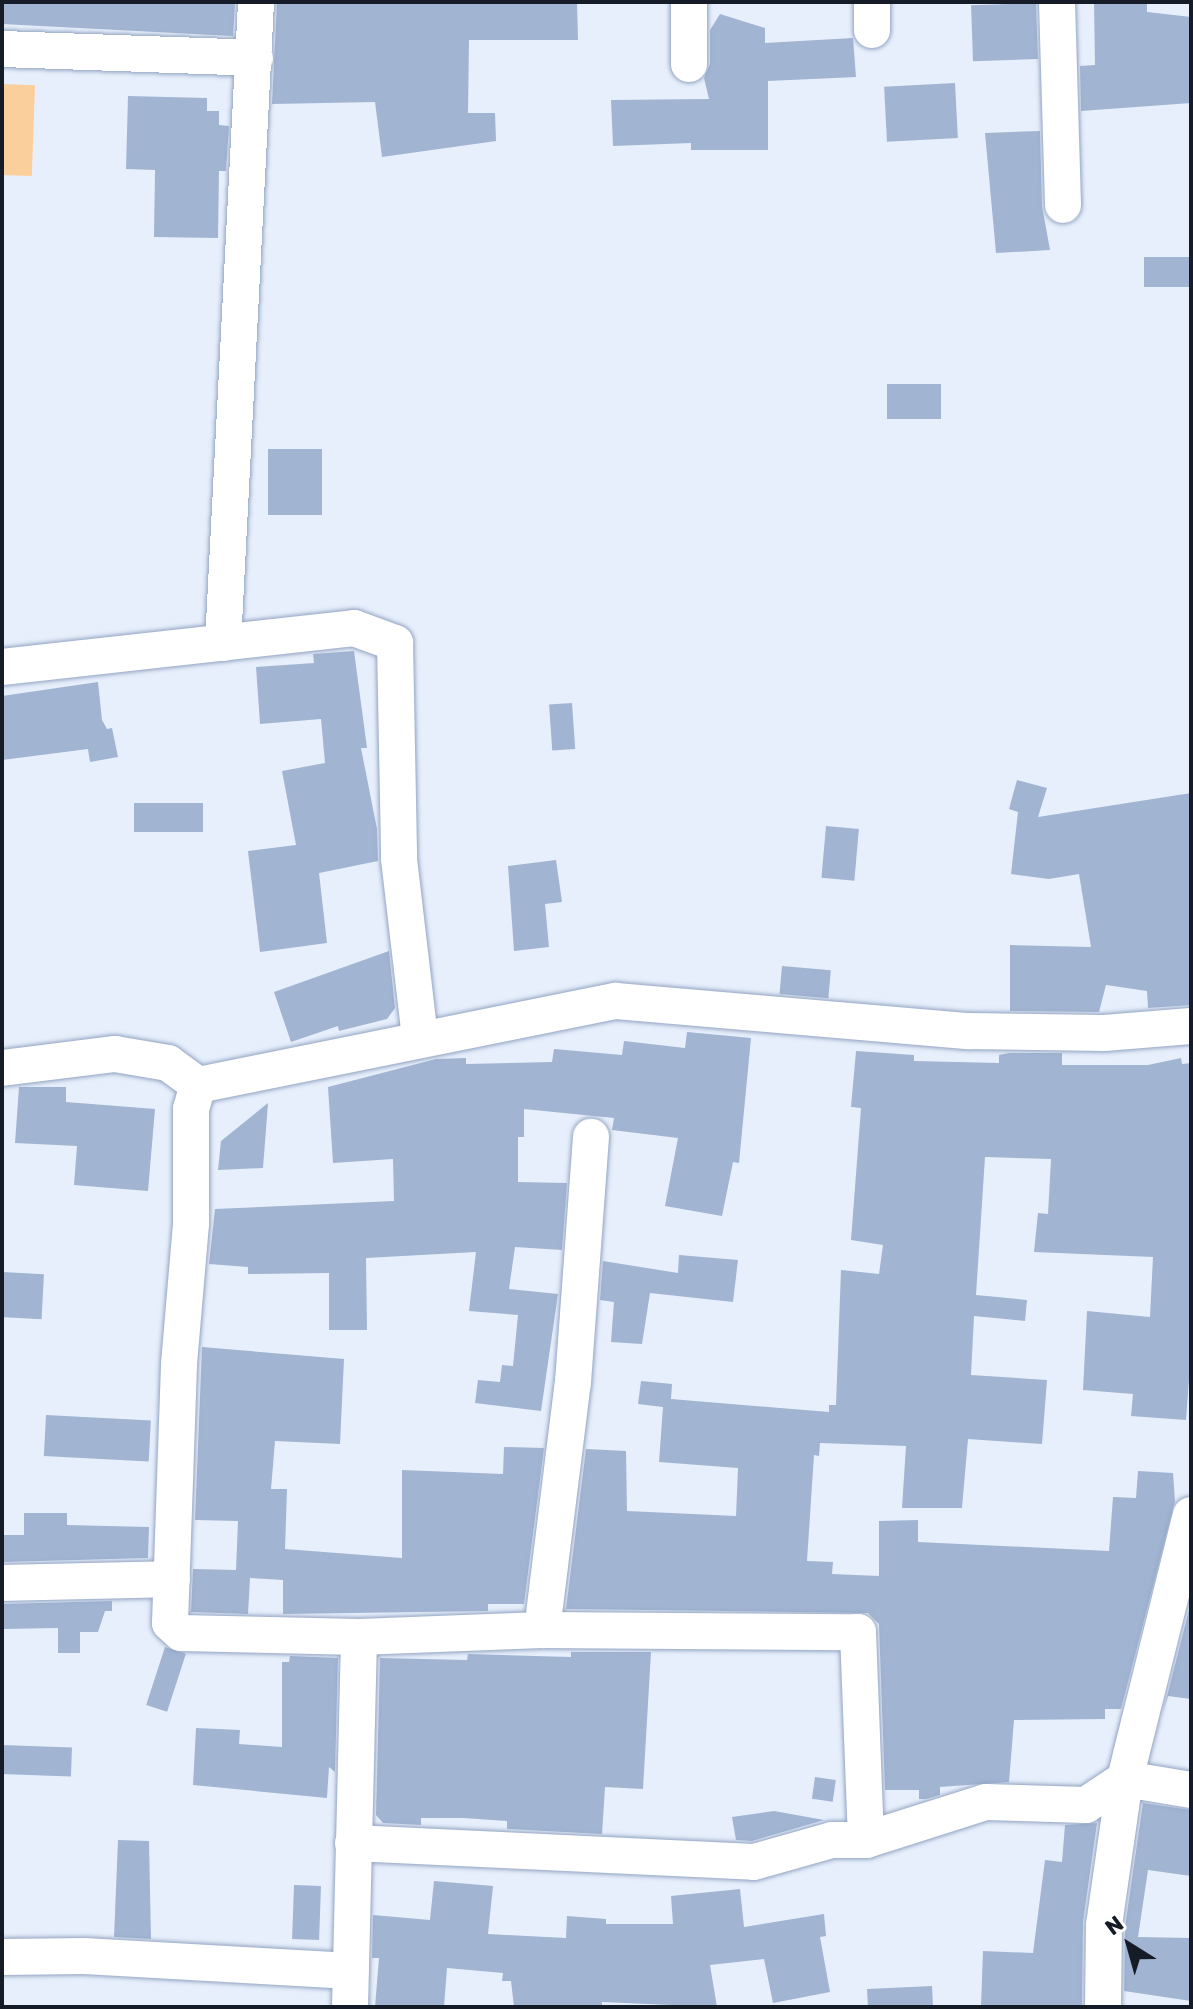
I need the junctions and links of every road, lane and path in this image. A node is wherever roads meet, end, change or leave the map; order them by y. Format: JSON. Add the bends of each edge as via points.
{"nodes":[{"id":1,"x":256,"y":2,"type":"edge"},
{"id":2,"x":689,"y":2,"type":"edge"},
{"id":3,"x":1057,"y":2,"type":"edge"},
{"id":4,"x":2,"y":49,"type":"edge"},
{"id":5,"x":255,"y":58,"type":"junction"},
{"id":6,"x":689,"y":64,"type":"dead end"},
{"id":7,"x":1063,"y":205,"type":"dead end"},
{"id":8,"x":223,"y":643,"type":"junction"},
{"id":9,"x":2,"y":667,"type":"edge"},
{"id":10,"x":1191,"y":1026,"type":"edge"},
{"id":11,"x":420,"y":1037,"type":"junction"},
{"id":12,"x":2,"y":1068,"type":"edge"},
{"id":13,"x":198,"y":1085,"type":"junction"},
{"id":14,"x":591,"y":1137,"type":"dead end"},
{"id":15,"x":1191,"y":1515,"type":"edge"},
{"id":16,"x":1183,"y":1570,"type":"edge"},
{"id":17,"x":172,"y":1579,"type":"junction"},
{"id":18,"x":2,"y":1583,"type":"edge"},
{"id":19,"x":542,"y":1630,"type":"junction"},
{"id":20,"x":359,"y":1637,"type":"junction"},
{"id":21,"x":1125,"y":1779,"type":"junction"},
{"id":22,"x":1191,"y":1790,"type":"edge"},
{"id":23,"x":866,"y":1840,"type":"junction"},
{"id":24,"x":353,"y":1843,"type":"junction"},
{"id":25,"x":2,"y":1957,"type":"edge"},
{"id":26,"x":351,"y":1971,"type":"junction"},
{"id":27,"x":350,"y":2007,"type":"edge"},
{"id":28,"x":1103,"y":2007,"type":"edge"}],
"edges":[{"from":1,"to":5,"type":"street"},
{"from":2,"to":6,"type":"street"},
{"from":3,"to":7,"type":"street"},
{"from":4,"to":5,"type":"street"},
{"from":5,"to":8,"type":"street"},
{"from":8,"to":9,"type":"street"},
{"from":8,"to":11,"type":"street","via":[[354,628],[395,643],[399,859]]},
{"from":10,"to":11,"type":"street","via":[[1104,1033],[969,1031],[616,1001]]},
{"from":11,"to":13,"type":"street"},
{"from":12,"to":13,"type":"street","via":[[115,1054],[168,1063]]},
{"from":13,"to":17,"type":"street","via":[[191,1109]]},
{"from":14,"to":19,"type":"street","via":[[573,1382]]},
{"from":15,"to":16,"type":"street"},
{"from":16,"to":21,"type":"street"},
{"from":17,"to":18,"type":"street"},
{"from":17,"to":20,"type":"street","via":[[170,1623],[181,1633]]},
{"from":19,"to":20,"type":"street"},
{"from":19,"to":23,"type":"street","via":[[858,1632]]},
{"from":20,"to":24,"type":"street"},
{"from":21,"to":22,"type":"street"},
{"from":21,"to":23,"type":"street","via":[[1086,1805],[986,1802]]},
{"from":21,"to":28,"type":"street","via":[[1104,1925]]},
{"from":23,"to":24,"type":"street","via":[[832,1840],[754,1862]]},
{"from":24,"to":26,"type":"street"},
{"from":25,"to":26,"type":"street","via":[[84,1956]]},
{"from":26,"to":27,"type":"street"}]}
